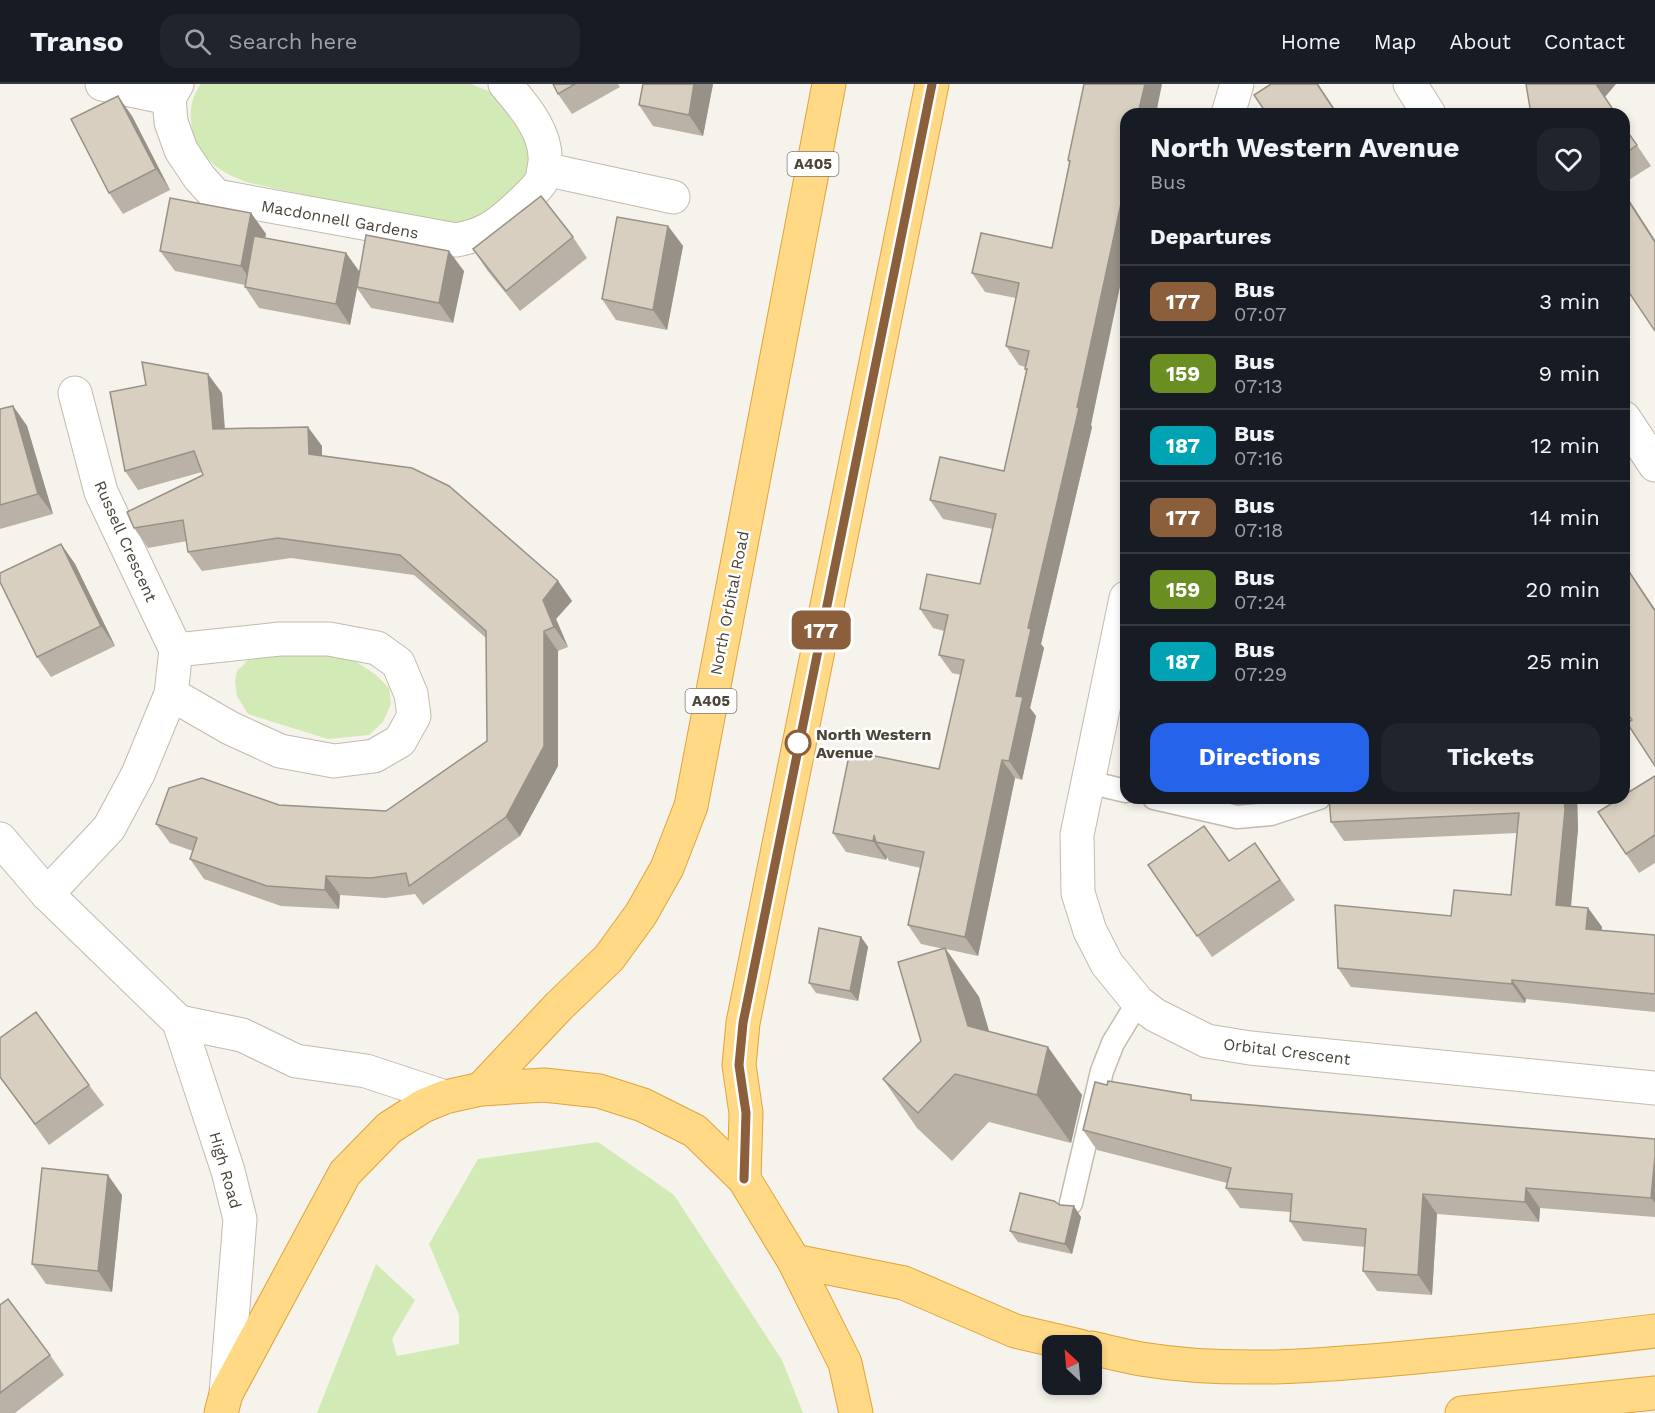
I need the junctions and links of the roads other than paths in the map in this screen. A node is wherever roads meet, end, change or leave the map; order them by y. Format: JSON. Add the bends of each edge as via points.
{"nodes":[{"id":1,"x":102,"y":84,"type":"edge"},
{"id":2,"x":505,"y":84,"type":"edge"},
{"id":3,"x":829,"y":84,"type":"edge"},
{"id":4,"x":932,"y":84,"type":"edge"},
{"id":5,"x":1237,"y":84,"type":"edge"},
{"id":6,"x":1410,"y":84,"type":"edge"},
{"id":7,"x":173,"y":91,"type":"edge"},
{"id":8,"x":1230,"y":108,"type":"edge"},
{"id":9,"x":1425,"y":108,"type":"edge"},
{"id":10,"x":544,"y":169,"type":"junction"},
{"id":11,"x":673,"y":197,"type":"dead end"},
{"id":12,"x":75,"y":393,"type":"dead end"},
{"id":13,"x":1630,"y":427,"type":"edge"},
{"id":14,"x":1655,"y":465,"type":"edge"},
{"id":15,"x":1120,"y":627,"type":"edge"},
{"id":16,"x":176,"y":650,"type":"junction"},
{"id":17,"x":171,"y":694,"type":"junction"},
{"id":18,"x":1088,"y":782,"type":"junction"},
{"id":19,"x":1120,"y":790,"type":"edge"},
{"id":20,"x":1180,"y":804,"type":"edge"},
{"id":21,"x":1301,"y":804,"type":"edge"},
{"id":22,"x":0,"y":839,"type":"edge"},
{"id":23,"x":47,"y":894,"type":"junction"},
{"id":24,"x":1138,"y":1002,"type":"junction"},
{"id":25,"x":179,"y":1022,"type":"junction"},
{"id":26,"x":1655,"y":1088,"type":"edge"},
{"id":27,"x":481,"y":1089,"type":"junction"},
{"id":28,"x":445,"y":1097,"type":"junction"},
{"id":29,"x":744,"y":1179,"type":"junction"},
{"id":30,"x":1071,"y":1203,"type":"edge"},
{"id":31,"x":794,"y":1261,"type":"junction"},
{"id":32,"x":1655,"y":1331,"type":"edge"},
{"id":33,"x":1042,"y":1337,"type":"edge"},
{"id":34,"x":1102,"y":1350,"type":"edge"},
{"id":35,"x":1655,"y":1393,"type":"edge"},
{"id":36,"x":223,"y":1403,"type":"edge"},
{"id":37,"x":856,"y":1413,"type":"edge"},
{"id":38,"x":1462,"y":1413,"type":"edge"}],
"edges":[{"from":1,"to":7,"type":"street","name":"Macdonnell Gardens"},
{"from":2,"to":10,"type":"street","via":[[541,134]]},
{"from":3,"to":27,"type":"highway","name":"North Orbital Road","number":"A405","via":[[691,806],[667,868],[616,949]]},
{"from":4,"to":29,"type":"highway","via":[[743,1023],[739,1065],[746,1113]]},
{"from":5,"to":8,"type":"street"},
{"from":6,"to":9,"type":"street"},
{"from":7,"to":10,"type":"street","name":"Macdonnell Gardens","via":[[171,122],[181,150],[216,196],[233,200],[456,240],[496,227],[542,180]]},
{"from":10,"to":11,"type":"street"},
{"from":12,"to":16,"type":"street","name":"Russell Crescent","via":[[100,492]]},
{"from":13,"to":14,"type":"street"},
{"from":15,"to":18,"type":"street","name":"Orbital Crescent"},
{"from":16,"to":17,"type":"street"},
{"from":16,"to":17,"type":"street","via":[[280,639],[329,639],[377,648],[398,663],[411,694],[414,717],[400,741],[374,756],[334,761],[280,751]]},
{"from":17,"to":23,"type":"street","via":[[138,774],[109,828]]},
{"from":18,"to":19,"type":"lane"},
{"from":18,"to":24,"type":"street","name":"Orbital Crescent","via":[[1077,834],[1078,893],[1090,931],[1107,964]]},
{"from":20,"to":21,"type":"lane","via":[[1237,817],[1271,814]]},
{"from":22,"to":23,"type":"street","name":"High Road"},
{"from":23,"to":25,"type":"street","name":"High Road"},
{"from":24,"to":26,"type":"street","name":"Orbital Crescent","via":[[1155,1015],[1208,1041],[1250,1048]]},
{"from":24,"to":30,"type":"lane","via":[[1113,1042],[1102,1071]]},
{"from":25,"to":28,"type":"street","via":[[242,1035],[296,1061],[366,1071]]},
{"from":25,"to":36,"type":"street","name":"High Road","via":[[240,1219]]},
{"from":27,"to":28,"type":"highway"},
{"from":27,"to":29,"type":"highway","via":[[555,1086],[599,1091],[643,1105],[695,1131]]},
{"from":28,"to":36,"type":"highway","via":[[389,1128],[345,1173]]},
{"from":29,"to":31,"type":"highway"},
{"from":31,"to":33,"type":"highway","via":[[904,1283],[1015,1331]]},
{"from":31,"to":37,"type":"highway","via":[[845,1363]]},
{"from":32,"to":34,"type":"highway","via":[[1392,1359],[1286,1366],[1204,1365]]},
{"from":35,"to":38,"type":"highway"}]}
